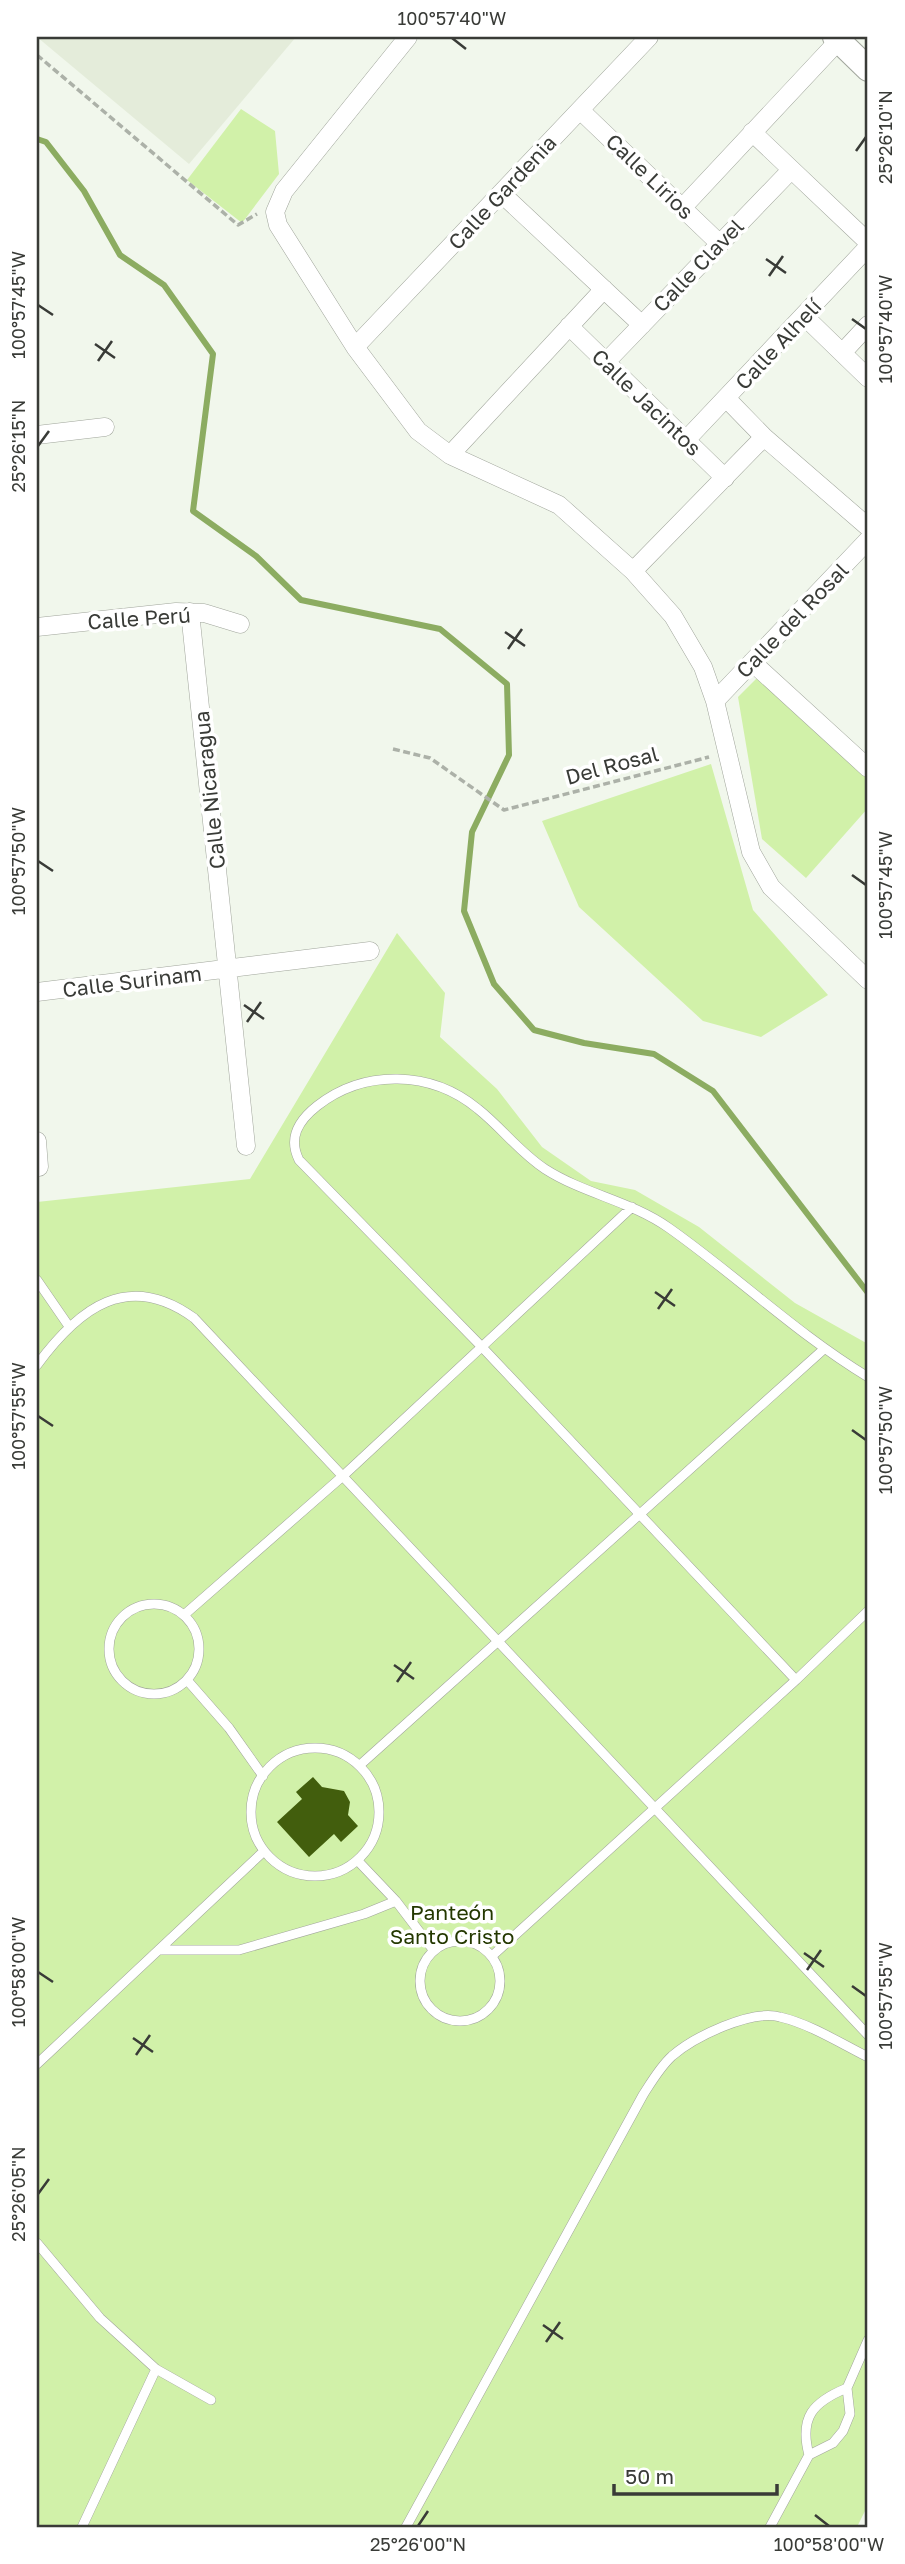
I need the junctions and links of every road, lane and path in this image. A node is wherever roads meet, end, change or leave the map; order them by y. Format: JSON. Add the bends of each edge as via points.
{"nodes":[{"id":1,"x":408,"y":37,"type":"edge"},
{"id":2,"x":649,"y":37,"type":"edge"},
{"id":3,"x":839,"y":38,"type":"edge"},
{"id":4,"x":37,"y":55,"type":"edge"},
{"id":5,"x":868,"y":69,"type":"edge"},
{"id":6,"x":580,"y":110,"type":"junction"},
{"id":7,"x":751,"y":132,"type":"junction"},
{"id":8,"x":791,"y":170,"type":"junction"},
{"id":9,"x":501,"y":193,"type":"junction"},
{"id":10,"x":277,"y":202,"type":"junction"},
{"id":11,"x":683,"y":207,"type":"junction"},
{"id":12,"x":719,"y":243,"type":"junction"},
{"id":13,"x":868,"y":245,"type":"edge"},
{"id":14,"x":604,"y":289,"type":"junction"},
{"id":15,"x":804,"y":316,"type":"junction"},
{"id":16,"x":642,"y":325,"type":"junction"},
{"id":17,"x":868,"y":325,"type":"edge"},
{"id":18,"x":569,"y":326,"type":"junction"},
{"id":19,"x":355,"y":347,"type":"junction"},
{"id":20,"x":843,"y":352,"type":"junction"},
{"id":21,"x":606,"y":362,"type":"junction"},
{"id":22,"x":868,"y":379,"type":"edge"},
{"id":23,"x":727,"y":399,"type":"junction"},
{"id":24,"x":105,"y":427,"type":"dead end"},
{"id":25,"x":37,"y":435,"type":"edge"},
{"id":26,"x":764,"y":437,"type":"junction"},
{"id":27,"x":686,"y":440,"type":"junction"},
{"id":28,"x":450,"y":455,"type":"junction"},
{"id":29,"x":725,"y":478,"type":"junction"},
{"id":30,"x":868,"y":527,"type":"edge"},
{"id":31,"x":868,"y":540,"type":"edge"},
{"id":32,"x":633,"y":571,"type":"junction"},
{"id":33,"x":190,"y":612,"type":"junction"},
{"id":34,"x":240,"y":624,"type":"dead end"},
{"id":35,"x":37,"y":627,"type":"edge"},
{"id":36,"x":752,"y":662,"type":"junction"},
{"id":37,"x":715,"y":701,"type":"junction"},
{"id":38,"x":393,"y":749,"type":"dead end"},
{"id":39,"x":728,"y":752,"type":"junction"},
{"id":40,"x":865,"y":759,"type":"edge"},
{"id":41,"x":370,"y":951,"type":"dead end"},
{"id":42,"x":227,"y":969,"type":"junction"},
{"id":43,"x":868,"y":980,"type":"edge"},
{"id":44,"x":37,"y":992,"type":"edge"},
{"id":45,"x":37,"y":1142,"type":"edge"},
{"id":46,"x":246,"y":1146,"type":"dead end"},
{"id":47,"x":39,"y":1167,"type":"dead end"},
{"id":48,"x":632,"y":1207,"type":"junction"},
{"id":49,"x":37,"y":1280,"type":"edge"},
{"id":50,"x":68,"y":1325,"type":"junction"},
{"id":51,"x":481,"y":1346,"type":"junction"},
{"id":52,"x":824,"y":1349,"type":"junction"},
{"id":53,"x":37,"y":1365,"type":"edge"},
{"id":54,"x":868,"y":1377,"type":"edge"},
{"id":55,"x":344,"y":1475,"type":"junction"},
{"id":56,"x":639,"y":1514,"type":"junction"},
{"id":57,"x":868,"y":1611,"type":"edge"},
{"id":58,"x":184,"y":1615,"type":"junction"},
{"id":59,"x":499,"y":1640,"type":"junction"},
{"id":60,"x":187,"y":1680,"type":"junction"},
{"id":61,"x":796,"y":1681,"type":"junction"},
{"id":62,"x":360,"y":1765,"type":"junction"},
{"id":63,"x":263,"y":1776,"type":"junction"},
{"id":64,"x":656,"y":1807,"type":"junction"},
{"id":65,"x":263,"y":1852,"type":"junction"},
{"id":66,"x":358,"y":1861,"type":"junction"},
{"id":67,"x":396,"y":1901,"type":"junction"},
{"id":68,"x":162,"y":1950,"type":"junction"},
{"id":69,"x":434,"y":1951,"type":"junction"},
{"id":70,"x":492,"y":1956,"type":"junction"},
{"id":71,"x":868,"y":2035,"type":"edge"},
{"id":72,"x":868,"y":2057,"type":"edge"},
{"id":73,"x":37,"y":2064,"type":"edge"},
{"id":74,"x":37,"y":2243,"type":"edge"},
{"id":75,"x":868,"y":2340,"type":"edge"},
{"id":76,"x":156,"y":2369,"type":"junction"},
{"id":77,"x":847,"y":2388,"type":"junction"},
{"id":78,"x":211,"y":2400,"type":"dead end"},
{"id":79,"x":809,"y":2455,"type":"junction"},
{"id":80,"x":82,"y":2527,"type":"edge"},
{"id":81,"x":406,"y":2527,"type":"edge"},
{"id":82,"x":770,"y":2527,"type":"edge"}],
"edges":[{"from":1,"to":10,"type":"street"},
{"from":2,"to":6,"type":"street","name":"Calle Gardenia"},
{"from":3,"to":5,"type":"street"},
{"from":3,"to":7,"type":"street"},
{"from":4,"to":10,"type":"path","via":[[238,225]]},
{"from":6,"to":9,"type":"street","name":"Calle Gardenia"},
{"from":6,"to":11,"type":"street","name":"Calle Lirios"},
{"from":7,"to":8,"type":"street"},
{"from":7,"to":11,"type":"street"},
{"from":8,"to":12,"type":"street","name":"Calle Clavel"},
{"from":8,"to":13,"type":"street"},
{"from":9,"to":14,"type":"street"},
{"from":9,"to":19,"type":"street","name":"Calle Gardenia"},
{"from":10,"to":19,"type":"street","via":[[278,225]]},
{"from":11,"to":12,"type":"street","name":"Calle Lirios"},
{"from":12,"to":16,"type":"street","name":"Calle Clavel"},
{"from":13,"to":15,"type":"street","name":"Calle Alhelí"},
{"from":14,"to":16,"type":"street"},
{"from":14,"to":18,"type":"street"},
{"from":15,"to":20,"type":"street"},
{"from":15,"to":23,"type":"street","name":"Calle Alhelí"},
{"from":16,"to":21,"type":"street","name":"Calle Clavel"},
{"from":17,"to":20,"type":"street"},
{"from":18,"to":21,"type":"street","name":"Calle Jacintos"},
{"from":18,"to":28,"type":"street"},
{"from":19,"to":28,"type":"street","via":[[418,431]]},
{"from":20,"to":22,"type":"street"},
{"from":21,"to":27,"type":"street","name":"Calle Jacintos"},
{"from":23,"to":26,"type":"street"},
{"from":23,"to":27,"type":"street","name":"Calle Alhelí"},
{"from":24,"to":25,"type":"street"},
{"from":26,"to":29,"type":"street"},
{"from":26,"to":30,"type":"street"},
{"from":27,"to":29,"type":"street","name":"Calle Jacintos"},
{"from":28,"to":32,"type":"street","via":[[559,505]]},
{"from":29,"to":32,"type":"street"},
{"from":31,"to":36,"type":"street","name":"Calle del Rosal"},
{"from":32,"to":37,"type":"street","via":[[689,640]]},
{"from":33,"to":34,"type":"street","name":"Calle Perú"},
{"from":33,"to":35,"type":"street","name":"Calle Perú"},
{"from":33,"to":42,"type":"street","name":"Calle Nicaragua"},
{"from":36,"to":37,"type":"street","name":"Calle del Rosal"},
{"from":36,"to":40,"type":"street"},
{"from":37,"to":39,"type":"street"},
{"from":38,"to":39,"type":"path","name":"Del Rosal","via":[[430,758],[504,810]]},
{"from":39,"to":43,"type":"street","via":[[751,852],[760,870],[786,902]]},
{"from":41,"to":42,"type":"street","name":"Calle Surinam"},
{"from":42,"to":44,"type":"street","name":"Calle Surinam"},
{"from":42,"to":46,"type":"street","name":"Calle Nicaragua"},
{"from":45,"to":47,"type":"street"},
{"from":48,"to":51,"type":"lane"},
{"from":48,"to":51,"type":"lane","via":[[546,1169],[477,1108],[436,1086],[366,1080],[317,1106],[293,1137],[299,1160]]},
{"from":48,"to":52,"type":"lane","via":[[669,1228]]},
{"from":49,"to":50,"type":"lane"},
{"from":50,"to":53,"type":"lane"},
{"from":50,"to":55,"type":"lane","via":[[86,1312],[126,1296],[144,1296],[178,1307],[194,1318]]},
{"from":51,"to":55,"type":"lane"},
{"from":51,"to":56,"type":"lane"},
{"from":52,"to":54,"type":"lane"},
{"from":52,"to":56,"type":"lane"},
{"from":55,"to":58,"type":"lane"},
{"from":55,"to":59,"type":"lane"},
{"from":56,"to":59,"type":"lane"},
{"from":56,"to":61,"type":"lane"},
{"from":57,"to":61,"type":"lane"},
{"from":58,"to":60,"type":"lane","via":[[193,1627],[199,1654]]},
{"from":58,"to":60,"type":"lane","via":[[159,1604],[132,1610],[113,1630],[109,1658],[123,1682],[148,1694],[162,1693]]},
{"from":59,"to":62,"type":"lane"},
{"from":59,"to":64,"type":"lane"},
{"from":60,"to":63,"type":"lane"},
{"from":61,"to":64,"type":"lane"},
{"from":62,"to":63,"type":"lane","via":[[346,1754],[318,1747],[290,1752],[271,1764]]},
{"from":62,"to":66,"type":"lane","via":[[373,1783],[380,1811],[375,1837]]},
{"from":63,"to":65,"type":"lane","via":[[253,1791],[250,1814]]},
{"from":64,"to":70,"type":"lane"},
{"from":64,"to":71,"type":"lane"},
{"from":65,"to":66,"type":"lane","via":[[280,1867],[306,1877],[331,1875]]},
{"from":65,"to":68,"type":"lane"},
{"from":66,"to":67,"type":"lane"},
{"from":67,"to":68,"type":"lane","via":[[239,1950]]},
{"from":67,"to":69,"type":"lane"},
{"from":68,"to":73,"type":"lane"},
{"from":69,"to":70,"type":"lane","via":[[445,1944],[471,1942]]},
{"from":69,"to":70,"type":"lane","via":[[421,1972],[423,1996],[439,2015],[463,2021],[485,2012],[499,1992],[498,1967]]},
{"from":72,"to":81,"type":"lane","via":[[792,2020],[763,2015],[690,2043],[672,2056],[643,2095]]},
{"from":74,"to":76,"type":"lane","via":[[100,2318]]},
{"from":75,"to":77,"type":"lane"},
{"from":76,"to":78,"type":"lane"},
{"from":76,"to":80,"type":"lane"},
{"from":77,"to":79,"type":"lane","via":[[850,2414],[844,2431],[834,2443]]},
{"from":77,"to":79,"type":"lane","via":[[815,2407],[805,2425]]},
{"from":79,"to":82,"type":"lane"}]}
